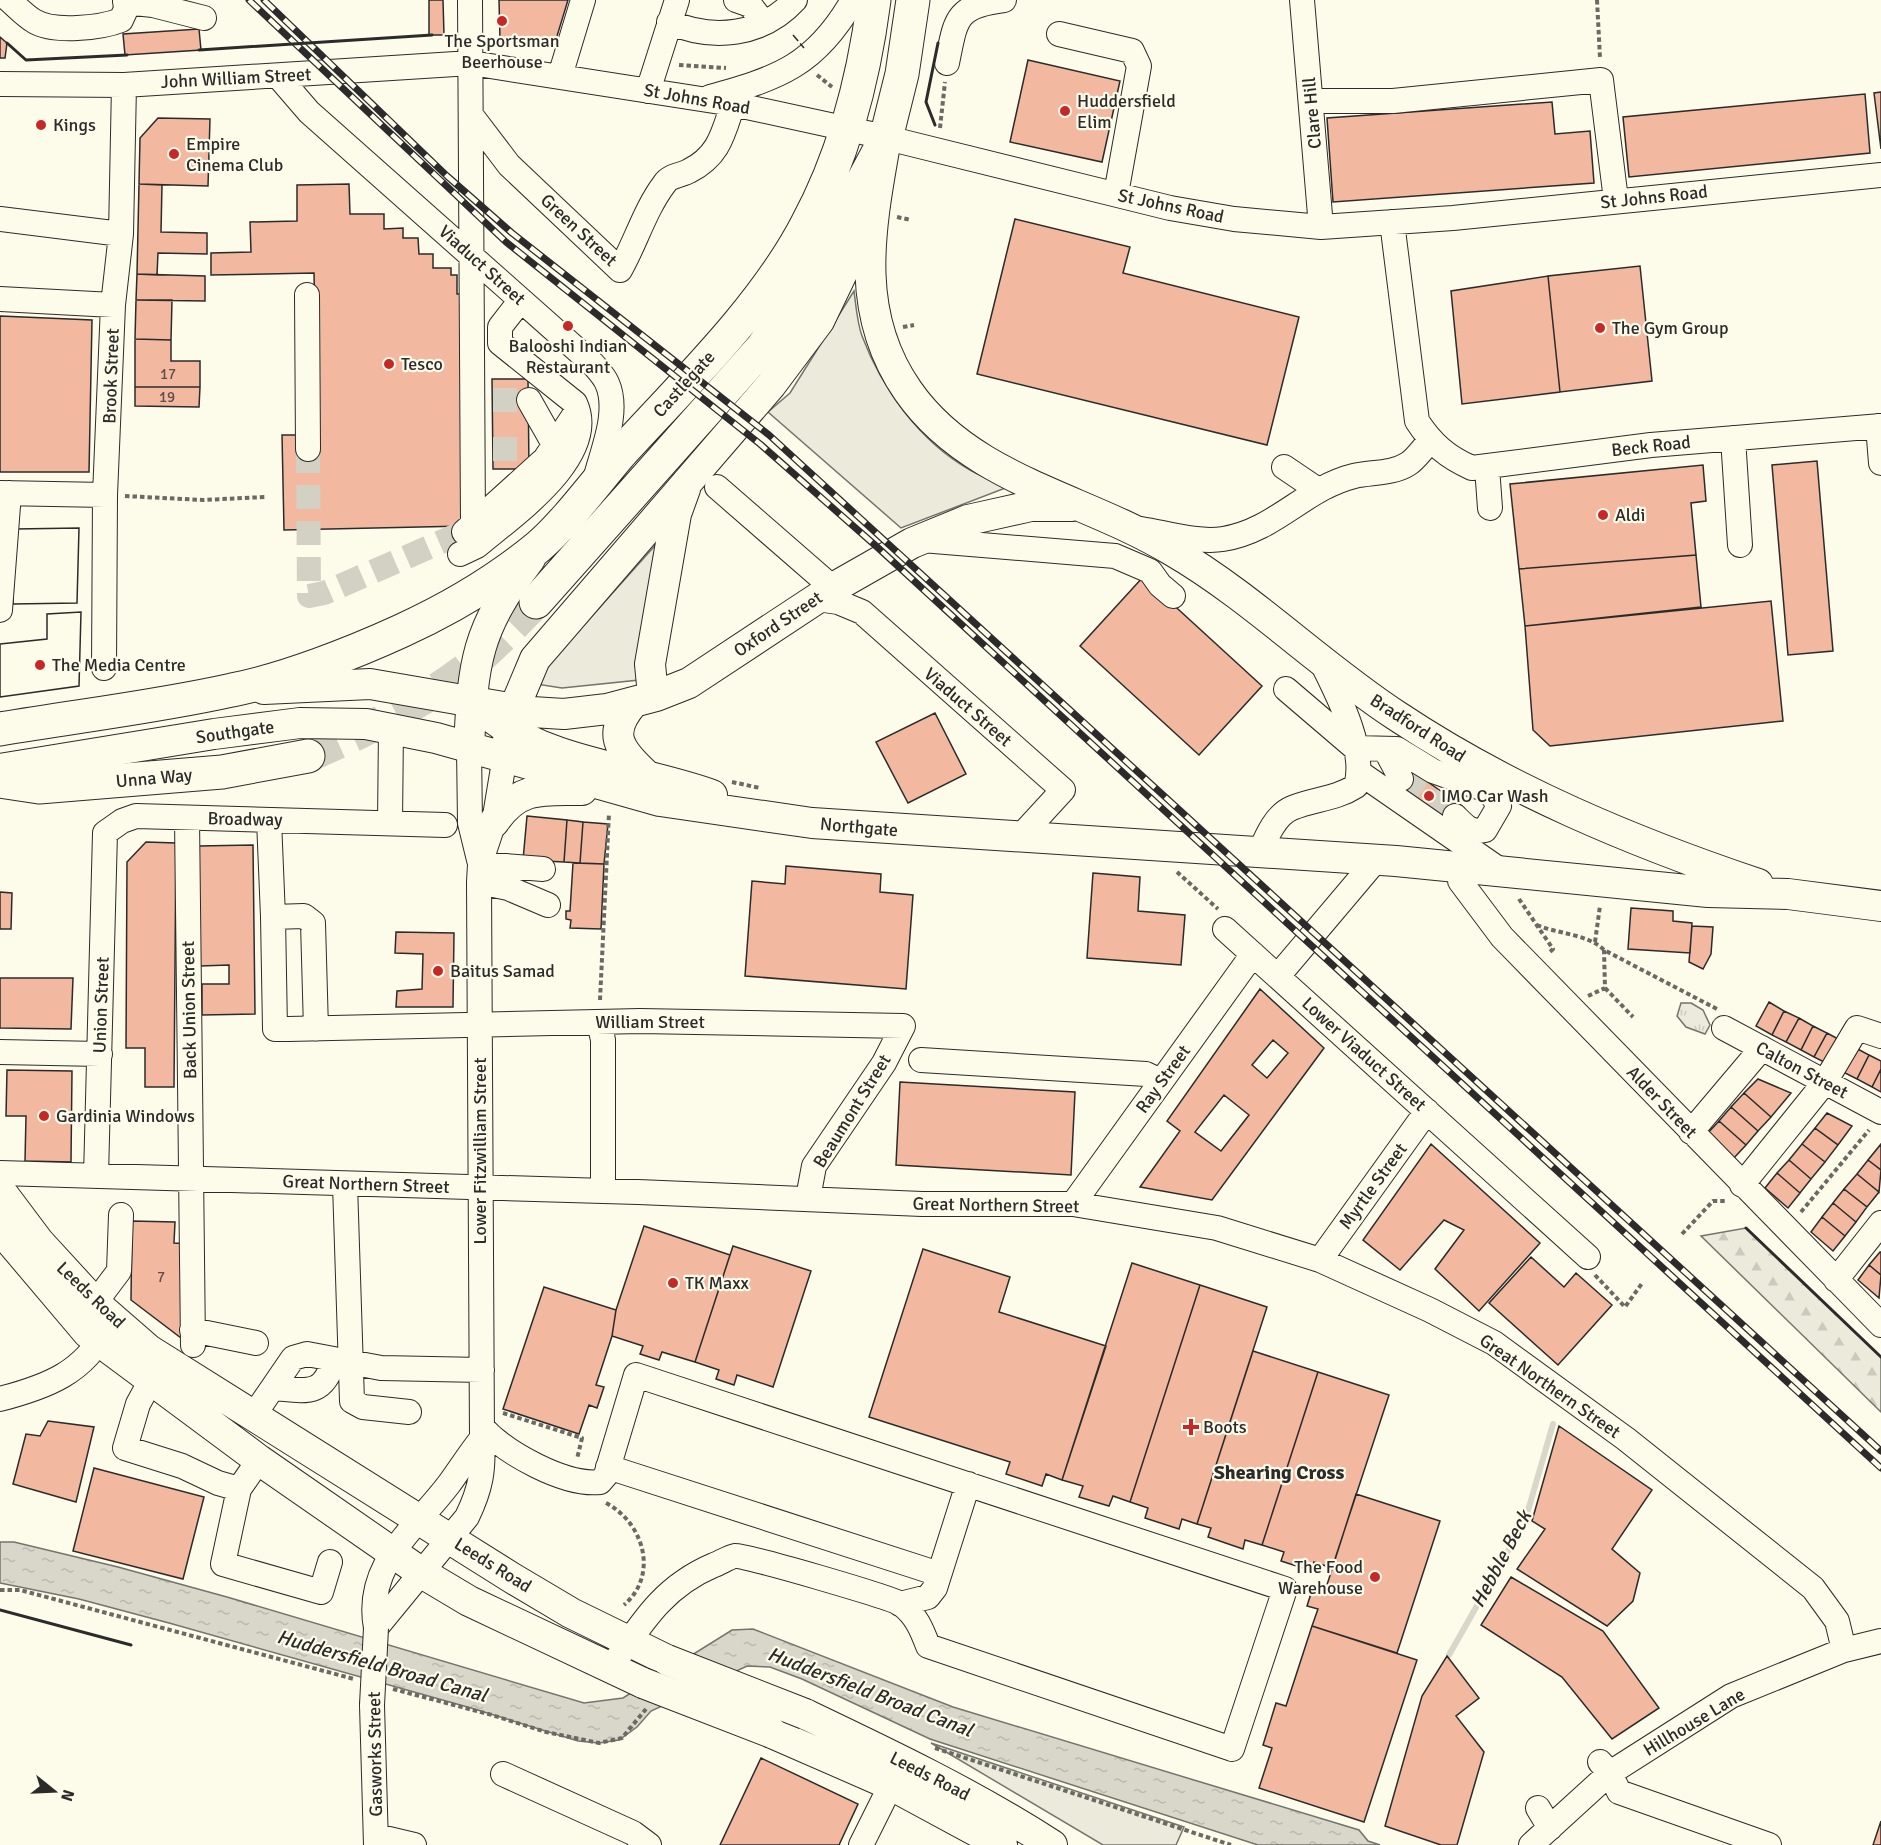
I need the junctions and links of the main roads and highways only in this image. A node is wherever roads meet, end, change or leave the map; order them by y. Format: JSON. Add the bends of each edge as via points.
{"nodes":[{"id":1,"x":874,"y":0,"type":"edge"},
{"id":2,"x":914,"y":0,"type":"edge"},
{"id":3,"x":886,"y":138,"type":"junction"},
{"id":4,"x":689,"y":478,"type":"junction"},
{"id":5,"x":1080,"y":506,"type":"junction"},
{"id":6,"x":540,"y":545,"type":"junction"},
{"id":7,"x":536,"y":602,"type":"tunnel mouth"},
{"id":8,"x":234,"y":690,"type":"junction"},
{"id":9,"x":645,"y":700,"type":"junction"},
{"id":10,"x":471,"y":701,"type":"junction"},
{"id":11,"x":0,"y":729,"type":"edge"},
{"id":12,"x":510,"y":732,"type":"junction"},
{"id":13,"x":468,"y":748,"type":"junction"},
{"id":14,"x":308,"y":756,"type":"tunnel mouth"},
{"id":15,"x":0,"y":769,"type":"edge"},
{"id":16,"x":645,"y":774,"type":"junction"},
{"id":17,"x":0,"y":781,"type":"edge"},
{"id":18,"x":39,"y":787,"type":"junction"},
{"id":19,"x":612,"y":789,"type":"junction"},
{"id":20,"x":0,"y":799,"type":"edge"},
{"id":21,"x":770,"y":816,"type":"junction"},
{"id":22,"x":494,"y":822,"type":"road end"},
{"id":23,"x":1259,"y":854,"type":"joint"},
{"id":24,"x":1788,"y":894,"type":"junction"},
{"id":25,"x":1881,"y":906,"type":"edge"},
{"id":26,"x":0,"y":1190,"type":"edge"},
{"id":27,"x":0,"y":1229,"type":"edge"},
{"id":28,"x":1002,"y":1845,"type":"edge"},
{"id":29,"x":1052,"y":1845,"type":"edge"}],
"edges":[{"from":1,"to":6,"type":"highway","name":"Castlegate","via":[[846,129],[831,176],[806,227],[763,290],[716,347]]},
{"from":2,"to":3,"type":"highway","name":"Castlegate"},
{"from":3,"to":4,"type":"main road","name":"Castlegate","via":[[845,267],[819,321],[771,384]]},
{"from":3,"to":5,"type":"main road","name":"Bradford Road","via":[[873,212],[870,264],[872,302],[884,350],[909,392],[947,435],[992,466]]},
{"from":3,"to":7,"type":"highway","name":"Castlegate","via":[[806,287],[762,348]]},
{"from":4,"to":9,"type":"main road","via":[[676,514],[650,664],[652,685]]},
{"from":4,"to":12,"type":"main road","name":"Castlegate","via":[[535,659]]},
{"from":5,"to":9,"type":"main road","name":"Oxford Street","via":[[1031,506],[968,520],[919,540],[825,593],[689,683]]},
{"from":5,"to":24,"type":"main road","name":"Bradford Road","via":[[1173,550],[1220,581],[1394,715],[1464,759],[1685,859]]},
{"from":6,"to":8,"type":"highway","name":"Southgate","via":[[461,599],[401,631],[325,662]]},
{"from":6,"to":10,"type":"main road","name":"Castlegate","via":[[504,592],[489,620],[476,658]]},
{"from":8,"to":10,"type":"main road","name":"Southgate","via":[[370,684]]},
{"from":8,"to":11,"type":"highway","name":"Southgate"},
{"from":9,"to":12,"type":"main road","name":"Oxford Street","via":[[564,714]]},
{"from":9,"to":16,"type":"main road","via":[[621,717],[618,740]]},
{"from":10,"to":12,"type":"main road"},
{"from":10,"to":13,"type":"main road","name":"Castlegate"},
{"from":12,"to":13,"type":"main road","name":"Northgate"},
{"from":12,"to":16,"type":"main road","via":[[557,752]]},
{"from":12,"to":19,"type":"main road","name":"Northgate"},
{"from":13,"to":15,"type":"main road","name":"Southgate","via":[[366,724],[300,723]]},
{"from":14,"to":18,"type":"highway","name":"Unna Way","via":[[222,772]]},
{"from":16,"to":21,"type":"main road"},
{"from":17,"to":18,"type":"highway","name":"Unna Way"},
{"from":18,"to":20,"type":"highway"},
{"from":19,"to":21,"type":"main road","name":"Northgate","via":[[660,801]]},
{"from":19,"to":22,"type":"main road","via":[[535,790],[508,804]]},
{"from":21,"to":23,"type":"main road","name":"Northgate","via":[[833,825]]},
{"from":23,"to":24,"type":"main road","name":"Bradford Road","via":[[1376,860],[1708,891]]},
{"from":24,"to":25,"type":"main road","name":"Bradford Road"},
{"from":26,"to":29,"type":"main road","name":"Leeds Road","bridge":true,"via":[[39,1242],[149,1350],[300,1447],[542,1595],[667,1660],[805,1714],[923,1771]]},
{"from":27,"to":28,"type":"main road","name":"Leeds Road","bridge":true,"via":[[100,1343],[422,1573],[483,1609],[610,1669],[645,1695],[772,1733],[891,1785]]}]}
